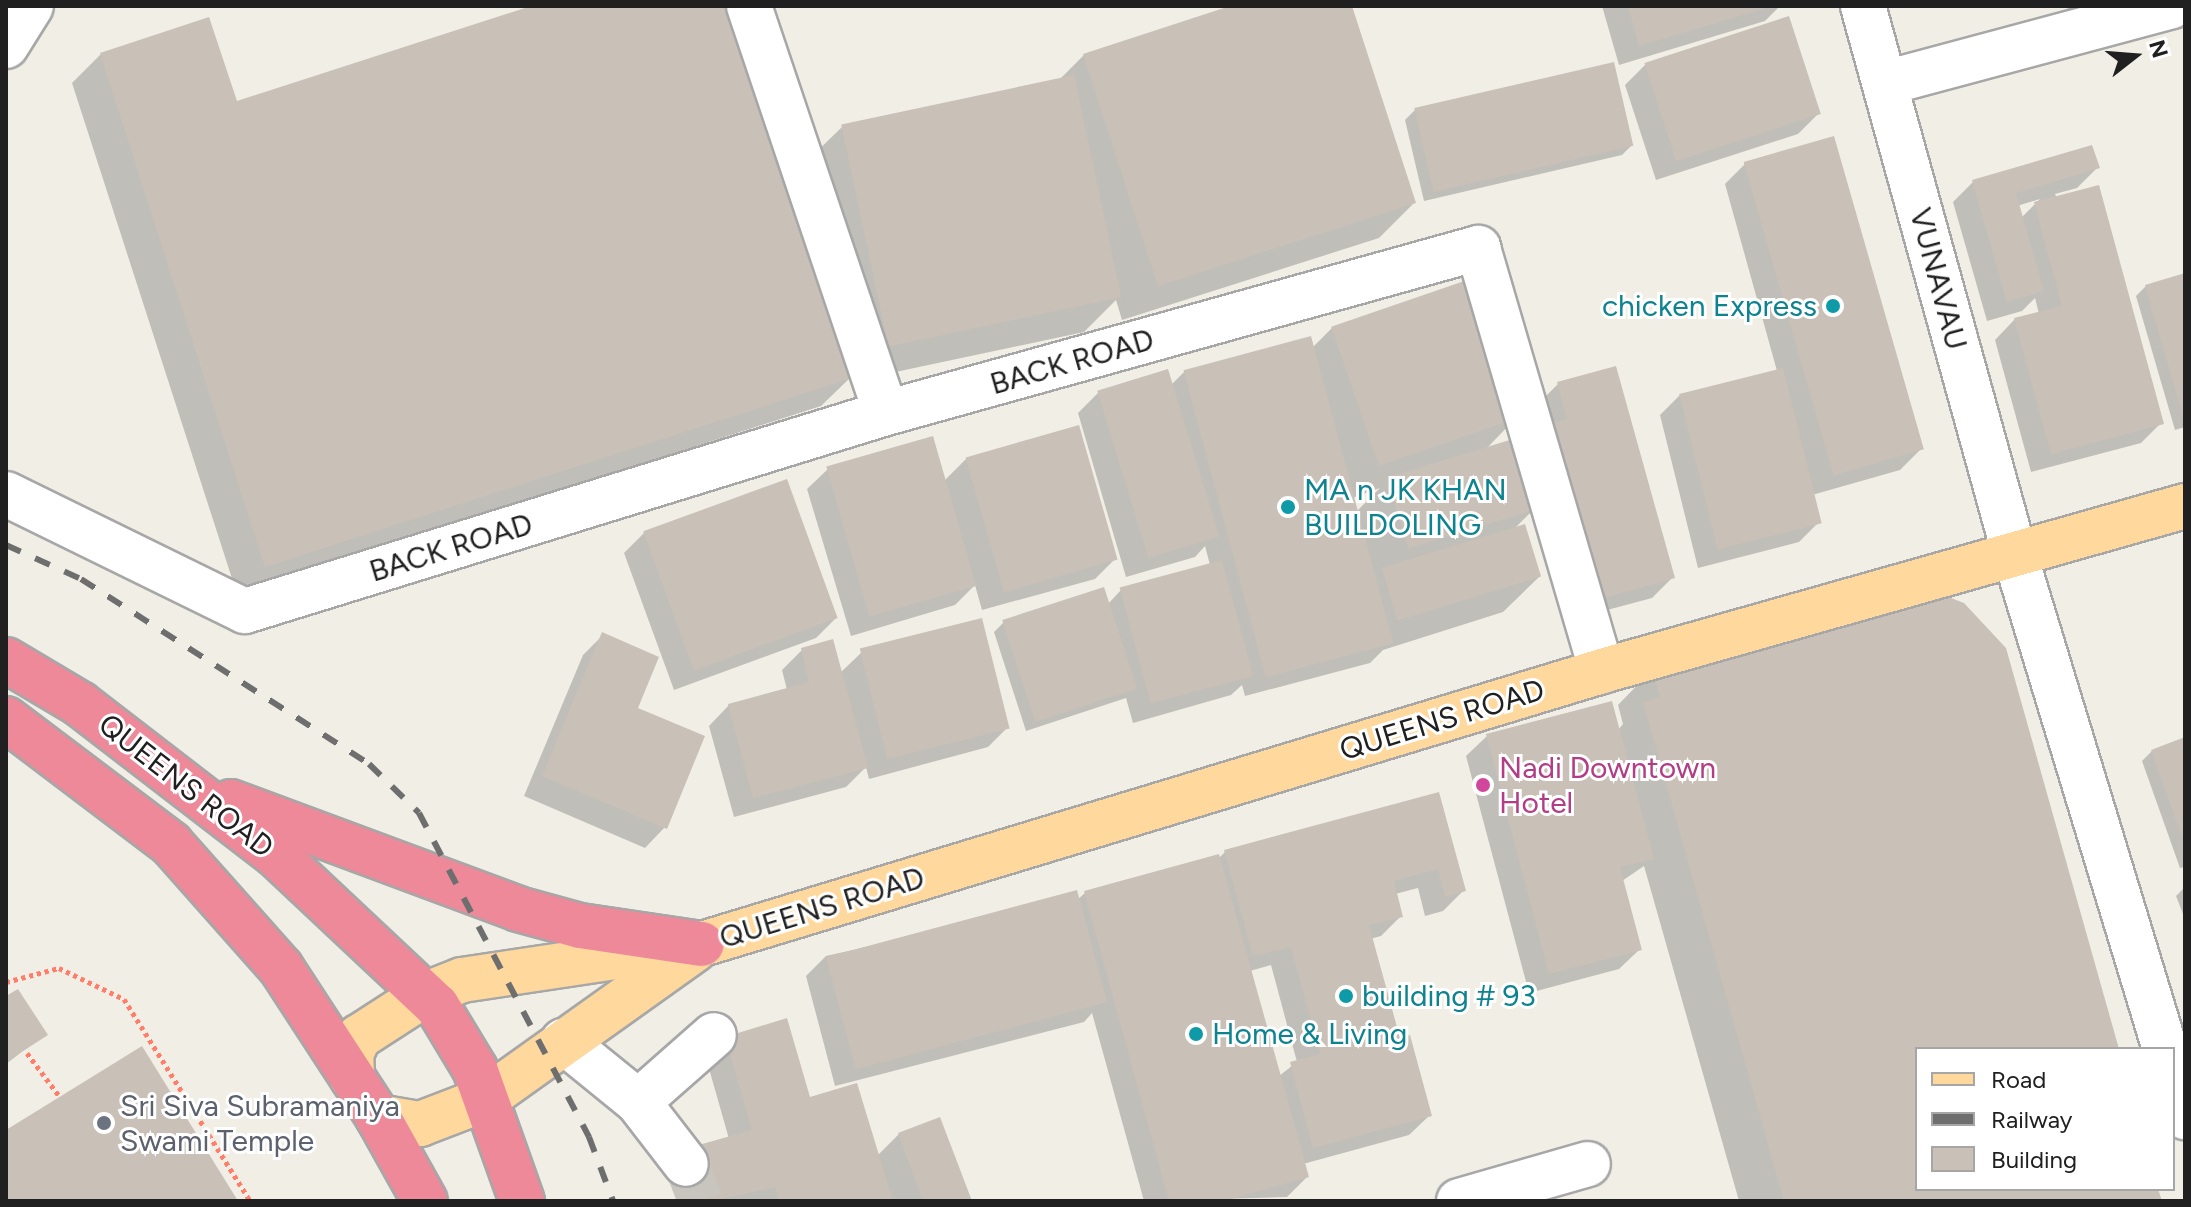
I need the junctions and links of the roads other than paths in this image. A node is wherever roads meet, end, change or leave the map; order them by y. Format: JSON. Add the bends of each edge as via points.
{"nodes":[{"id":1,"x":31,"y":6,"type":"edge"},
{"id":2,"x":749,"y":6,"type":"edge"},
{"id":3,"x":1863,"y":6,"type":"edge"},
{"id":4,"x":2172,"y":6,"type":"edge"},
{"id":5,"x":6,"y":46,"type":"edge"},
{"id":6,"x":1885,"y":83,"type":"junction"},
{"id":7,"x":886,"y":413,"type":"junction"},
{"id":8,"x":6,"y":494,"type":"edge"},
{"id":9,"x":2185,"y":506,"type":"edge"},
{"id":10,"x":2014,"y":552,"type":"junction"},
{"id":11,"x":6,"y":660,"type":"edge"},
{"id":12,"x":1602,"y":671,"type":"junction"},
{"id":13,"x":6,"y":719,"type":"edge"},
{"id":14,"x":185,"y":782,"type":"junction"},
{"id":15,"x":702,"y":944,"type":"junction"},
{"id":16,"x":424,"y":995,"type":"junction"},
{"id":17,"x":714,"y":1035,"type":"dead end"},
{"id":18,"x":563,"y":1041,"type":"junction"},
{"id":19,"x":2164,"y":1047,"type":"edge"},
{"id":20,"x":352,"y":1077,"type":"junction"},
{"id":21,"x":2175,"y":1084,"type":"edge"},
{"id":22,"x":485,"y":1099,"type":"junction"},
{"id":23,"x":638,"y":1102,"type":"junction"},
{"id":24,"x":378,"y":1117,"type":"junction"},
{"id":25,"x":2185,"y":1117,"type":"edge"},
{"id":26,"x":686,"y":1164,"type":"tunnel mouth"},
{"id":27,"x":1588,"y":1164,"type":"dead end"},
{"id":28,"x":425,"y":1201,"type":"edge"},
{"id":29,"x":522,"y":1201,"type":"edge"},
{"id":30,"x":1459,"y":1201,"type":"edge"}],
"edges":[{"from":1,"to":5,"type":"street"},
{"from":2,"to":7,"type":"street"},
{"from":3,"to":6,"type":"street","name":"VUNAVAU"},
{"from":4,"to":6,"type":"street"},
{"from":6,"to":10,"type":"street","name":"VUNAVAU"},
{"from":7,"to":8,"type":"street","name":"BACK ROAD","via":[[245,611]]},
{"from":7,"to":12,"type":"street","name":"BACK ROAD","via":[[1478,248]]},
{"from":9,"to":10,"type":"main road","name":"QUEENS ROAD"},
{"from":10,"to":12,"type":"main road","name":"QUEENS ROAD"},
{"from":10,"to":19,"type":"street","name":"VUNAVAU"},
{"from":11,"to":14,"type":"highway","name":"QUEENS ROAD","via":[[80,704]]},
{"from":12,"to":15,"type":"main road","name":"QUEENS ROAD"},
{"from":13,"to":20,"type":"highway","name":"QUEENS ROAD","via":[[171,844],[281,968]]},
{"from":14,"to":15,"type":"highway","via":[[518,909],[580,926]]},
{"from":14,"to":16,"type":"highway","name":"QUEENS ROAD","via":[[275,854]]},
{"from":15,"to":16,"type":"main road","name":"QUEENS ROAD","via":[[462,980]]},
{"from":15,"to":18,"type":"main road","name":"QUEENS ROAD"},
{"from":16,"to":20,"type":"main road","name":"QUEENS ROAD","via":[[359,1037],[351,1054]]},
{"from":16,"to":22,"type":"highway","name":"QUEENS ROAD","via":[[457,1032]]},
{"from":17,"to":23,"type":"street"},
{"from":18,"to":22,"type":"main road","name":"QUEENS ROAD"},
{"from":18,"to":23,"type":"street"},
{"from":20,"to":24,"type":"highway","name":"QUEENS ROAD"},
{"from":21,"to":25,"type":"street"},
{"from":22,"to":24,"type":"main road","name":"QUEENS ROAD","via":[[420,1124]]},
{"from":22,"to":29,"type":"highway"},
{"from":23,"to":26,"type":"street"},
{"from":24,"to":28,"type":"highway"},
{"from":27,"to":30,"type":"street"}]}
